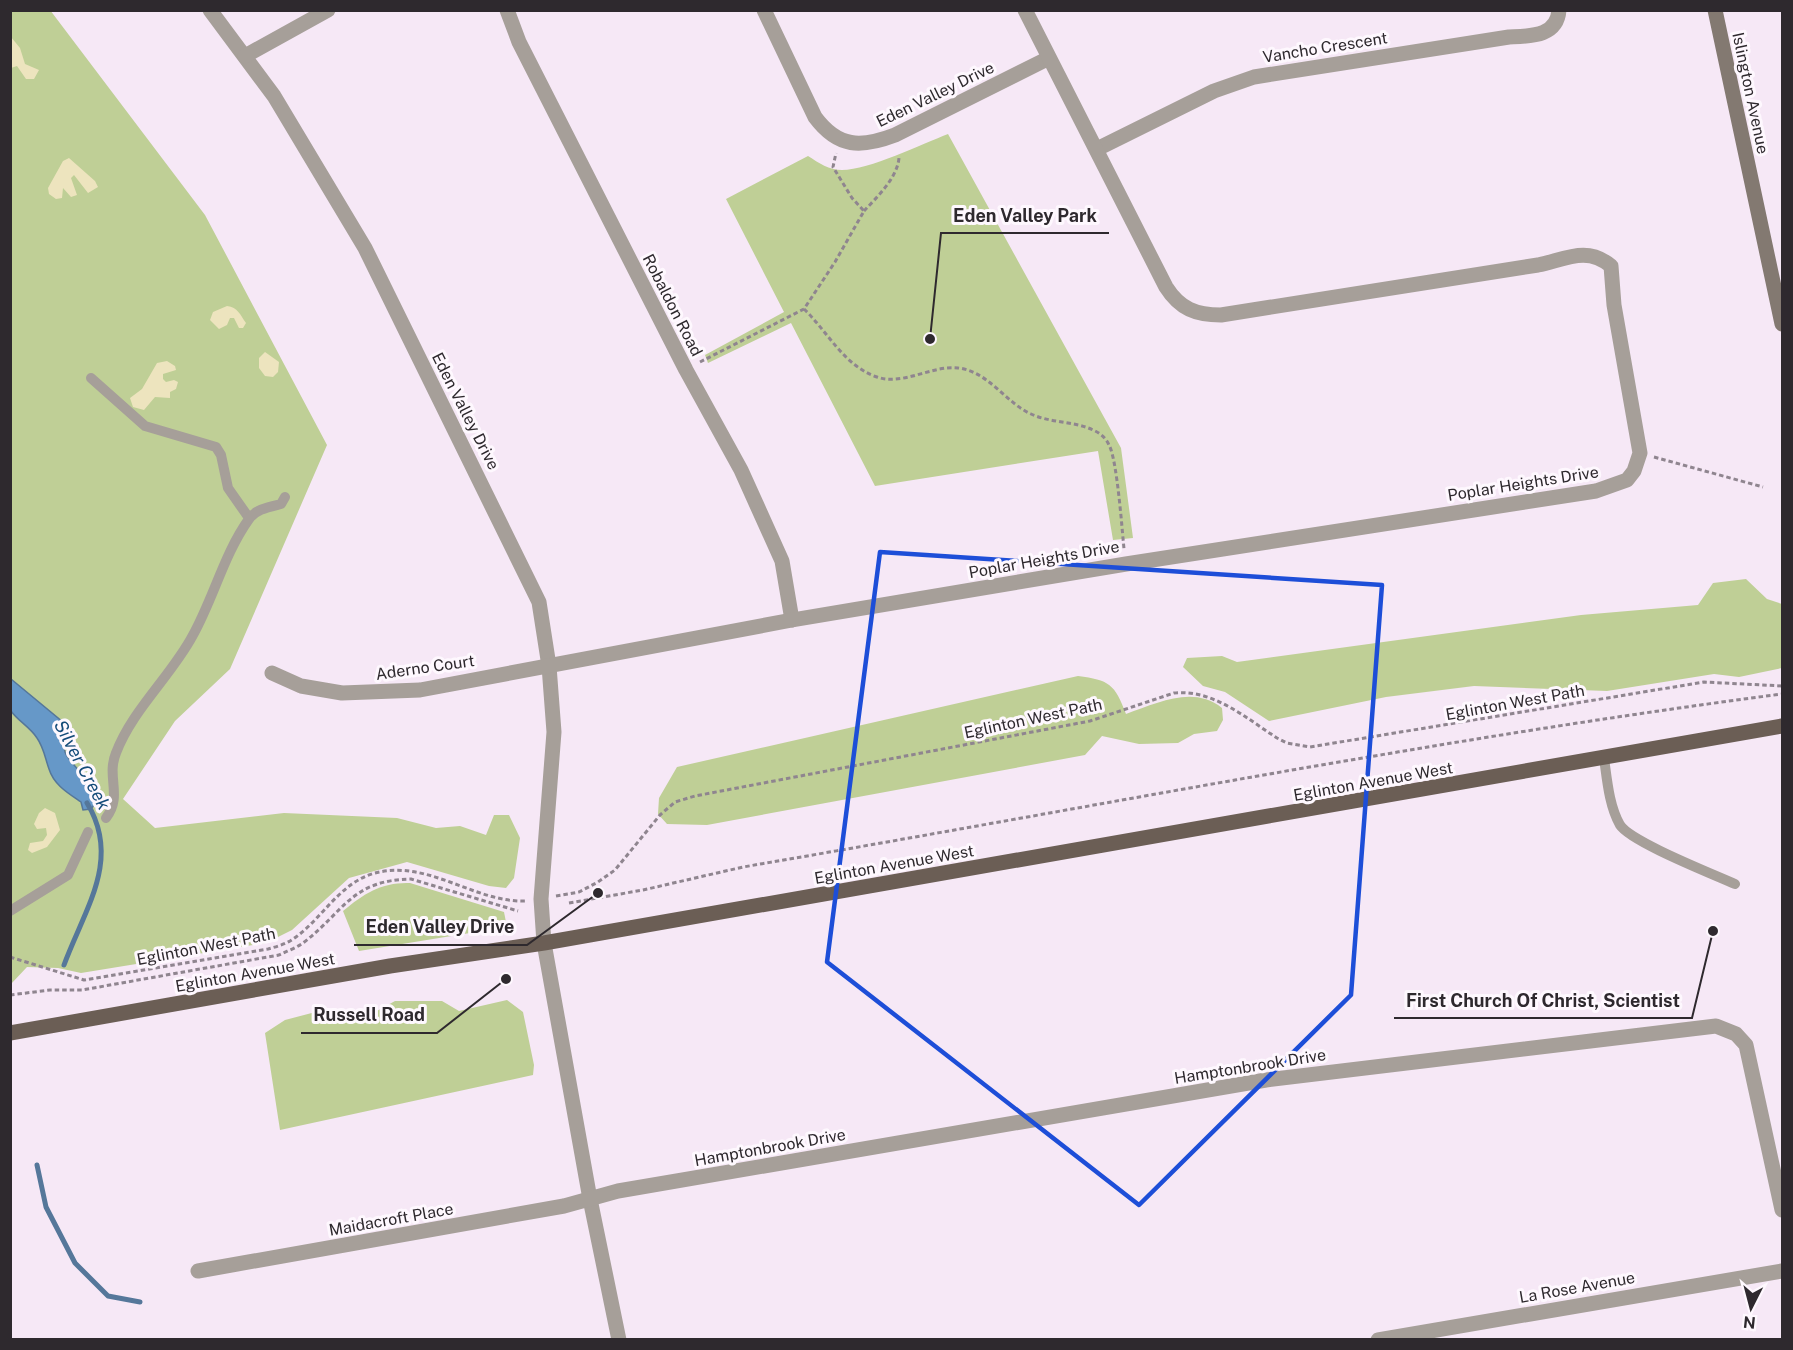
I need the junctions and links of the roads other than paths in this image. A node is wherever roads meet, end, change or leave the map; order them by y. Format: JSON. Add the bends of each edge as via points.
{"nodes":[{"id":1,"x":210,"y":10,"type":"edge"},
{"id":2,"x":328,"y":10,"type":"edge"},
{"id":3,"x":507,"y":10,"type":"edge"},
{"id":4,"x":764,"y":10,"type":"edge"},
{"id":5,"x":1025,"y":10,"type":"edge"},
{"id":6,"x":1559,"y":10,"type":"edge"},
{"id":7,"x":1715,"y":10,"type":"edge"},
{"id":8,"x":245,"y":56,"type":"junction"},
{"id":9,"x":1049,"y":58,"type":"junction"},
{"id":10,"x":1097,"y":148,"type":"junction"},
{"id":11,"x":1782,"y":324,"type":"edge"},
{"id":12,"x":92,"y":378,"type":"dead end"},
{"id":13,"x":285,"y":497,"type":"dead end"},
{"id":14,"x":249,"y":518,"type":"junction"},
{"id":15,"x":792,"y":620,"type":"junction"},
{"id":16,"x":549,"y":666,"type":"junction"},
{"id":17,"x":272,"y":674,"type":"dead end"},
{"id":18,"x":1782,"y":726,"type":"edge"},
{"id":19,"x":1604,"y":758,"type":"junction"},
{"id":20,"x":106,"y":818,"type":"dead end"},
{"id":21,"x":88,"y":832,"type":"dead end"},
{"id":22,"x":1735,"y":884,"type":"dead end"},
{"id":23,"x":10,"y":910,"type":"edge"},
{"id":24,"x":544,"y":943,"type":"junction"},
{"id":25,"x":10,"y":1033,"type":"edge"},
{"id":26,"x":590,"y":1199,"type":"junction"},
{"id":27,"x":1782,"y":1209,"type":"edge"},
{"id":28,"x":198,"y":1271,"type":"dead end"},
{"id":29,"x":1782,"y":1271,"type":"edge"},
{"id":30,"x":619,"y":1340,"type":"edge"},
{"id":31,"x":1378,"y":1340,"type":"edge"}],
"edges":[{"from":1,"to":8,"type":"street","name":"Eden Valley Drive"},
{"from":2,"to":8,"type":"street"},
{"from":3,"to":15,"type":"street","name":"Robaldon Road","via":[[519,42],[741,470],[782,561]]},
{"from":4,"to":9,"type":"street","name":"Eden Valley Drive","via":[[815,117],[826,132],[839,140],[870,143],[895,135]]},
{"from":5,"to":9,"type":"street"},
{"from":6,"to":10,"type":"street","name":"Vancho Crescent","via":[[1558,19],[1548,32],[1531,36],[1311,67],[1232,83]]},
{"from":7,"to":11,"type":"main road","name":"Islington Avenue"},
{"from":8,"to":16,"type":"street","name":"Eden Valley Drive","via":[[307,147],[365,248],[539,602]]},
{"from":9,"to":10,"type":"street"},
{"from":10,"to":15,"type":"street","name":"Poplar Heights Drive","via":[[1175,301],[1204,315],[1538,265],[1581,254],[1599,256],[1611,266],[1629,396],[1637,421],[1640,453],[1634,471],[1627,480],[1596,490]]},
{"from":12,"to":14,"type":"lane","via":[[145,426],[216,447],[228,488]]},
{"from":13,"to":14,"type":"lane","via":[[281,504],[257,511]]},
{"from":14,"to":20,"type":"lane","via":[[226,559],[194,634],[117,751],[111,769],[115,804]]},
{"from":15,"to":16,"type":"street","name":"Poplar Heights Drive"},
{"from":16,"to":17,"type":"street","name":"Aderno Court","via":[[420,690],[368,694],[318,690]]},
{"from":16,"to":24,"type":"street","name":"Eden Valley Drive","via":[[554,732],[541,899]]},
{"from":18,"to":19,"type":"main road","name":"Eglinton Avenue West"},
{"from":19,"to":22,"type":"lane","via":[[1607,785],[1621,826],[1640,840]]},
{"from":19,"to":24,"type":"main road","name":"Eglinton Avenue West"},
{"from":21,"to":23,"type":"lane","via":[[68,875]]},
{"from":24,"to":25,"type":"main road","name":"Eglinton Avenue West"},
{"from":24,"to":26,"type":"street","name":"Eden Valley Drive"},
{"from":26,"to":27,"type":"street","name":"Hamptonbrook Drive","via":[[618,1191],[1266,1080],[1716,1026],[1736,1034],[1746,1045]]},
{"from":26,"to":28,"type":"street","name":"Maidacroft Place"},
{"from":26,"to":30,"type":"street","name":"Eden Valley Drive"},
{"from":29,"to":31,"type":"street","name":"La Rose Avenue"}]}
